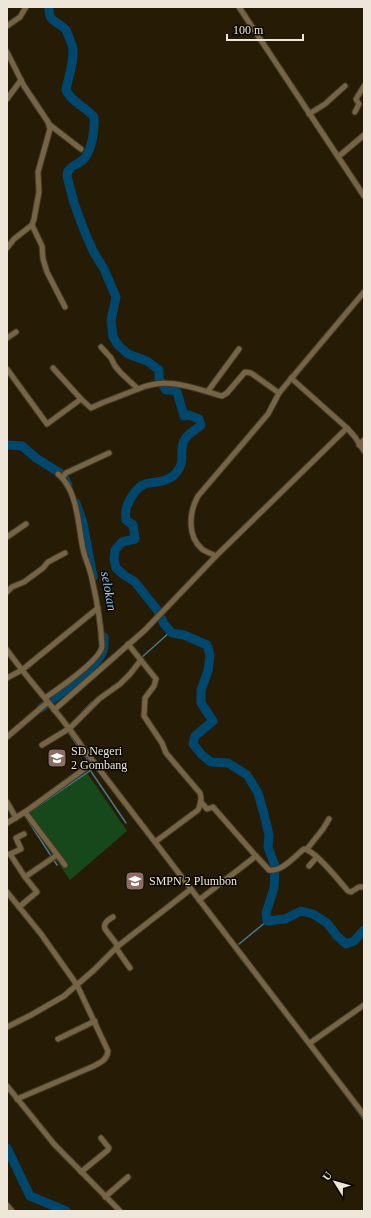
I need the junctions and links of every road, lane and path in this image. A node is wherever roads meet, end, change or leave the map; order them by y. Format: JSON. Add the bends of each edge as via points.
{"nodes":[{"id":1,"x":26,"y":7,"type":"edge"},
{"id":2,"x":239,"y":7,"type":"edge"},
{"id":3,"x":7,"y":26,"type":"edge"},
{"id":4,"x":7,"y":53,"type":"edge"},
{"id":5,"x":21,"y":80,"type":"junction"},
{"id":6,"x":345,"y":86,"type":"dead end"},
{"id":7,"x":364,"y":86,"type":"edge"},
{"id":8,"x":7,"y":99,"type":"edge"},
{"id":9,"x":355,"y":112,"type":"dead end"},
{"id":10,"x":309,"y":114,"type":"junction"},
{"id":11,"x":50,"y":125,"type":"junction"},
{"id":12,"x":364,"y":135,"type":"edge"},
{"id":13,"x":81,"y":149,"type":"dead end"},
{"id":14,"x":338,"y":157,"type":"junction"},
{"id":15,"x":364,"y":196,"type":"edge"},
{"id":16,"x":32,"y":225,"type":"junction"},
{"id":17,"x":7,"y":248,"type":"edge"},
{"id":18,"x":364,"y":292,"type":"edge"},
{"id":19,"x":65,"y":307,"type":"dead end"},
{"id":20,"x":16,"y":332,"type":"dead end"},
{"id":21,"x":7,"y":338,"type":"edge"},
{"id":22,"x":101,"y":347,"type":"dead end"},
{"id":23,"x":239,"y":349,"type":"dead end"},
{"id":24,"x":53,"y":368,"type":"dead end"},
{"id":25,"x":8,"y":372,"type":"edge"},
{"id":26,"x":291,"y":378,"type":"junction"},
{"id":27,"x":138,"y":389,"type":"junction"},
{"id":28,"x":208,"y":391,"type":"junction"},
{"id":29,"x":279,"y":393,"type":"junction"},
{"id":30,"x":81,"y":399,"type":"junction"},
{"id":31,"x":347,"y":428,"type":"junction"},
{"id":32,"x":364,"y":440,"type":"edge"},
{"id":33,"x":359,"y":444,"type":"junction"},
{"id":34,"x":364,"y":451,"type":"edge"},
{"id":35,"x":109,"y":453,"type":"dead end"},
{"id":36,"x":26,"y":524,"type":"dead end"},
{"id":37,"x":7,"y":537,"type":"edge"},
{"id":38,"x":64,"y":553,"type":"dead end"},
{"id":39,"x":216,"y":556,"type":"junction"},
{"id":40,"x":7,"y":592,"type":"edge"},
{"id":41,"x":98,"y":608,"type":"junction"},
{"id":42,"x":128,"y":644,"type":"junction"},
{"id":43,"x":7,"y":650,"type":"edge"},
{"id":44,"x":140,"y":659,"type":"junction"},
{"id":45,"x":22,"y":670,"type":"junction"},
{"id":46,"x":7,"y":678,"type":"edge"},
{"id":47,"x":48,"y":702,"type":"junction"},
{"id":48,"x":54,"y":710,"type":"junction"},
{"id":49,"x":70,"y":728,"type":"junction"},
{"id":50,"x":7,"y":737,"type":"edge"},
{"id":51,"x":42,"y":745,"type":"dead end"},
{"id":52,"x":94,"y":762,"type":"junction"},
{"id":53,"x":7,"y":802,"type":"edge"},
{"id":54,"x":201,"y":802,"type":"junction"},
{"id":55,"x":26,"y":814,"type":"junction"},
{"id":56,"x":16,"y":818,"type":"junction"},
{"id":57,"x":329,"y":819,"type":"dead end"},
{"id":58,"x":7,"y":823,"type":"edge"},
{"id":59,"x":24,"y":834,"type":"dead end"},
{"id":60,"x":156,"y":842,"type":"junction"},
{"id":61,"x":307,"y":849,"type":"junction"},
{"id":62,"x":56,"y":856,"type":"junction"},
{"id":63,"x":256,"y":856,"type":"junction"},
{"id":64,"x":317,"y":857,"type":"junction"},
{"id":65,"x":65,"y":865,"type":"dead end"},
{"id":66,"x":310,"y":866,"type":"dead end"},
{"id":67,"x":25,"y":877,"type":"junction"},
{"id":68,"x":364,"y":887,"type":"edge"},
{"id":69,"x":191,"y":889,"type":"junction"},
{"id":70,"x":7,"y":892,"type":"edge"},
{"id":71,"x":199,"y":900,"type":"junction"},
{"id":72,"x":19,"y":907,"type":"junction"},
{"id":73,"x":113,"y":917,"type":"dead end"},
{"id":74,"x":117,"y":947,"type":"junction"},
{"id":75,"x":130,"y":968,"type":"dead end"},
{"id":76,"x":77,"y":986,"type":"junction"},
{"id":77,"x":364,"y":1005,"type":"edge"},
{"id":78,"x":95,"y":1021,"type":"junction"},
{"id":79,"x":7,"y":1027,"type":"edge"},
{"id":80,"x":58,"y":1039,"type":"dead end"},
{"id":81,"x":310,"y":1043,"type":"junction"},
{"id":82,"x":7,"y":1086,"type":"edge"},
{"id":83,"x":17,"y":1099,"type":"junction"},
{"id":84,"x":364,"y":1116,"type":"edge"},
{"id":85,"x":101,"y":1138,"type":"dead end"},
{"id":86,"x":81,"y":1172,"type":"junction"},
{"id":87,"x":128,"y":1177,"type":"dead end"},
{"id":88,"x":106,"y":1197,"type":"junction"},
{"id":89,"x":7,"y":1205,"type":"edge"},
{"id":90,"x":12,"y":1211,"type":"edge"},
{"id":91,"x":120,"y":1211,"type":"edge"}],
"edges":[{"from":1,"to":3,"type":"street","via":[[20,17]]},
{"from":2,"to":10,"type":"street"},
{"from":4,"to":5,"type":"street"},
{"from":5,"to":8,"type":"street"},
{"from":5,"to":11,"type":"street"},
{"from":6,"to":10,"type":"street"},
{"from":7,"to":9,"type":"street","via":[[356,98],[359,104]]},
{"from":10,"to":14,"type":"street"},
{"from":11,"to":13,"type":"street"},
{"from":11,"to":16,"type":"street","via":[[38,172],[39,192]]},
{"from":12,"to":14,"type":"street"},
{"from":14,"to":15,"type":"street"},
{"from":16,"to":17,"type":"street"},
{"from":16,"to":19,"type":"street","via":[[42,246],[48,272]]},
{"from":18,"to":26,"type":"street"},
{"from":20,"to":21,"type":"street"},
{"from":22,"to":27,"type":"street","via":[[121,373]]},
{"from":23,"to":28,"type":"street"},
{"from":24,"to":30,"type":"street"},
{"from":25,"to":30,"type":"street","via":[[47,424]]},
{"from":26,"to":29,"type":"street"},
{"from":26,"to":31,"type":"street"},
{"from":27,"to":28,"type":"street","via":[[161,383],[185,385]]},
{"from":27,"to":30,"type":"street","via":[[93,408]]},
{"from":28,"to":29,"type":"street","via":[[225,395],[245,372],[251,373]]},
{"from":29,"to":39,"type":"street","via":[[268,414],[194,502],[191,517],[193,534],[201,548]]},
{"from":31,"to":33,"type":"street"},
{"from":31,"to":39,"type":"street"},
{"from":32,"to":33,"type":"street"},
{"from":33,"to":34,"type":"street"},
{"from":35,"to":41,"type":"street","via":[[62,476],[76,510]]},
{"from":36,"to":37,"type":"street"},
{"from":38,"to":40,"type":"street"},
{"from":39,"to":42,"type":"street","via":[[160,616]]},
{"from":41,"to":45,"type":"street"},
{"from":41,"to":47,"type":"street","via":[[102,638],[100,653]]},
{"from":42,"to":44,"type":"street"},
{"from":42,"to":48,"type":"street"},
{"from":43,"to":45,"type":"street"},
{"from":44,"to":49,"type":"street","via":[[125,679],[99,699]]},
{"from":44,"to":54,"type":"street","via":[[156,679],[145,698],[144,716],[166,753],[200,793]]},
{"from":45,"to":46,"type":"street"},
{"from":45,"to":47,"type":"street"},
{"from":47,"to":48,"type":"street"},
{"from":47,"to":50,"type":"street"},
{"from":48,"to":49,"type":"street"},
{"from":49,"to":51,"type":"street"},
{"from":49,"to":52,"type":"street"},
{"from":52,"to":55,"type":"street"},
{"from":52,"to":60,"type":"street"},
{"from":53,"to":56,"type":"street"},
{"from":54,"to":60,"type":"street","via":[[198,810]]},
{"from":54,"to":63,"type":"street","via":[[207,809],[213,807]]},
{"from":55,"to":56,"type":"street"},
{"from":55,"to":62,"type":"street"},
{"from":56,"to":58,"type":"street"},
{"from":57,"to":61,"type":"street"},
{"from":59,"to":67,"type":"street","via":[[16,838],[21,848],[10,854]]},
{"from":60,"to":69,"type":"street"},
{"from":61,"to":63,"type":"street","via":[[275,870],[269,870]]},
{"from":61,"to":64,"type":"street"},
{"from":62,"to":65,"type":"street"},
{"from":62,"to":67,"type":"street"},
{"from":63,"to":71,"type":"street"},
{"from":64,"to":66,"type":"street"},
{"from":64,"to":68,"type":"street","via":[[348,891]]},
{"from":67,"to":72,"type":"street","via":[[37,892]]},
{"from":69,"to":71,"type":"street"},
{"from":69,"to":74,"type":"street"},
{"from":70,"to":72,"type":"street"},
{"from":71,"to":81,"type":"street"},
{"from":72,"to":76,"type":"street"},
{"from":73,"to":74,"type":"street","via":[[104,926]]},
{"from":74,"to":75,"type":"street"},
{"from":74,"to":76,"type":"street"},
{"from":76,"to":78,"type":"street"},
{"from":76,"to":79,"type":"street","via":[[49,1005]]},
{"from":77,"to":81,"type":"street"},
{"from":78,"to":80,"type":"street"},
{"from":78,"to":83,"type":"street","via":[[108,1051],[105,1060]]},
{"from":81,"to":84,"type":"street"},
{"from":82,"to":83,"type":"street"},
{"from":83,"to":86,"type":"street"},
{"from":85,"to":86,"type":"street","via":[[109,1150]]},
{"from":86,"to":88,"type":"street"},
{"from":87,"to":88,"type":"street"},
{"from":88,"to":91,"type":"street"},
{"from":89,"to":90,"type":"street"}]}
